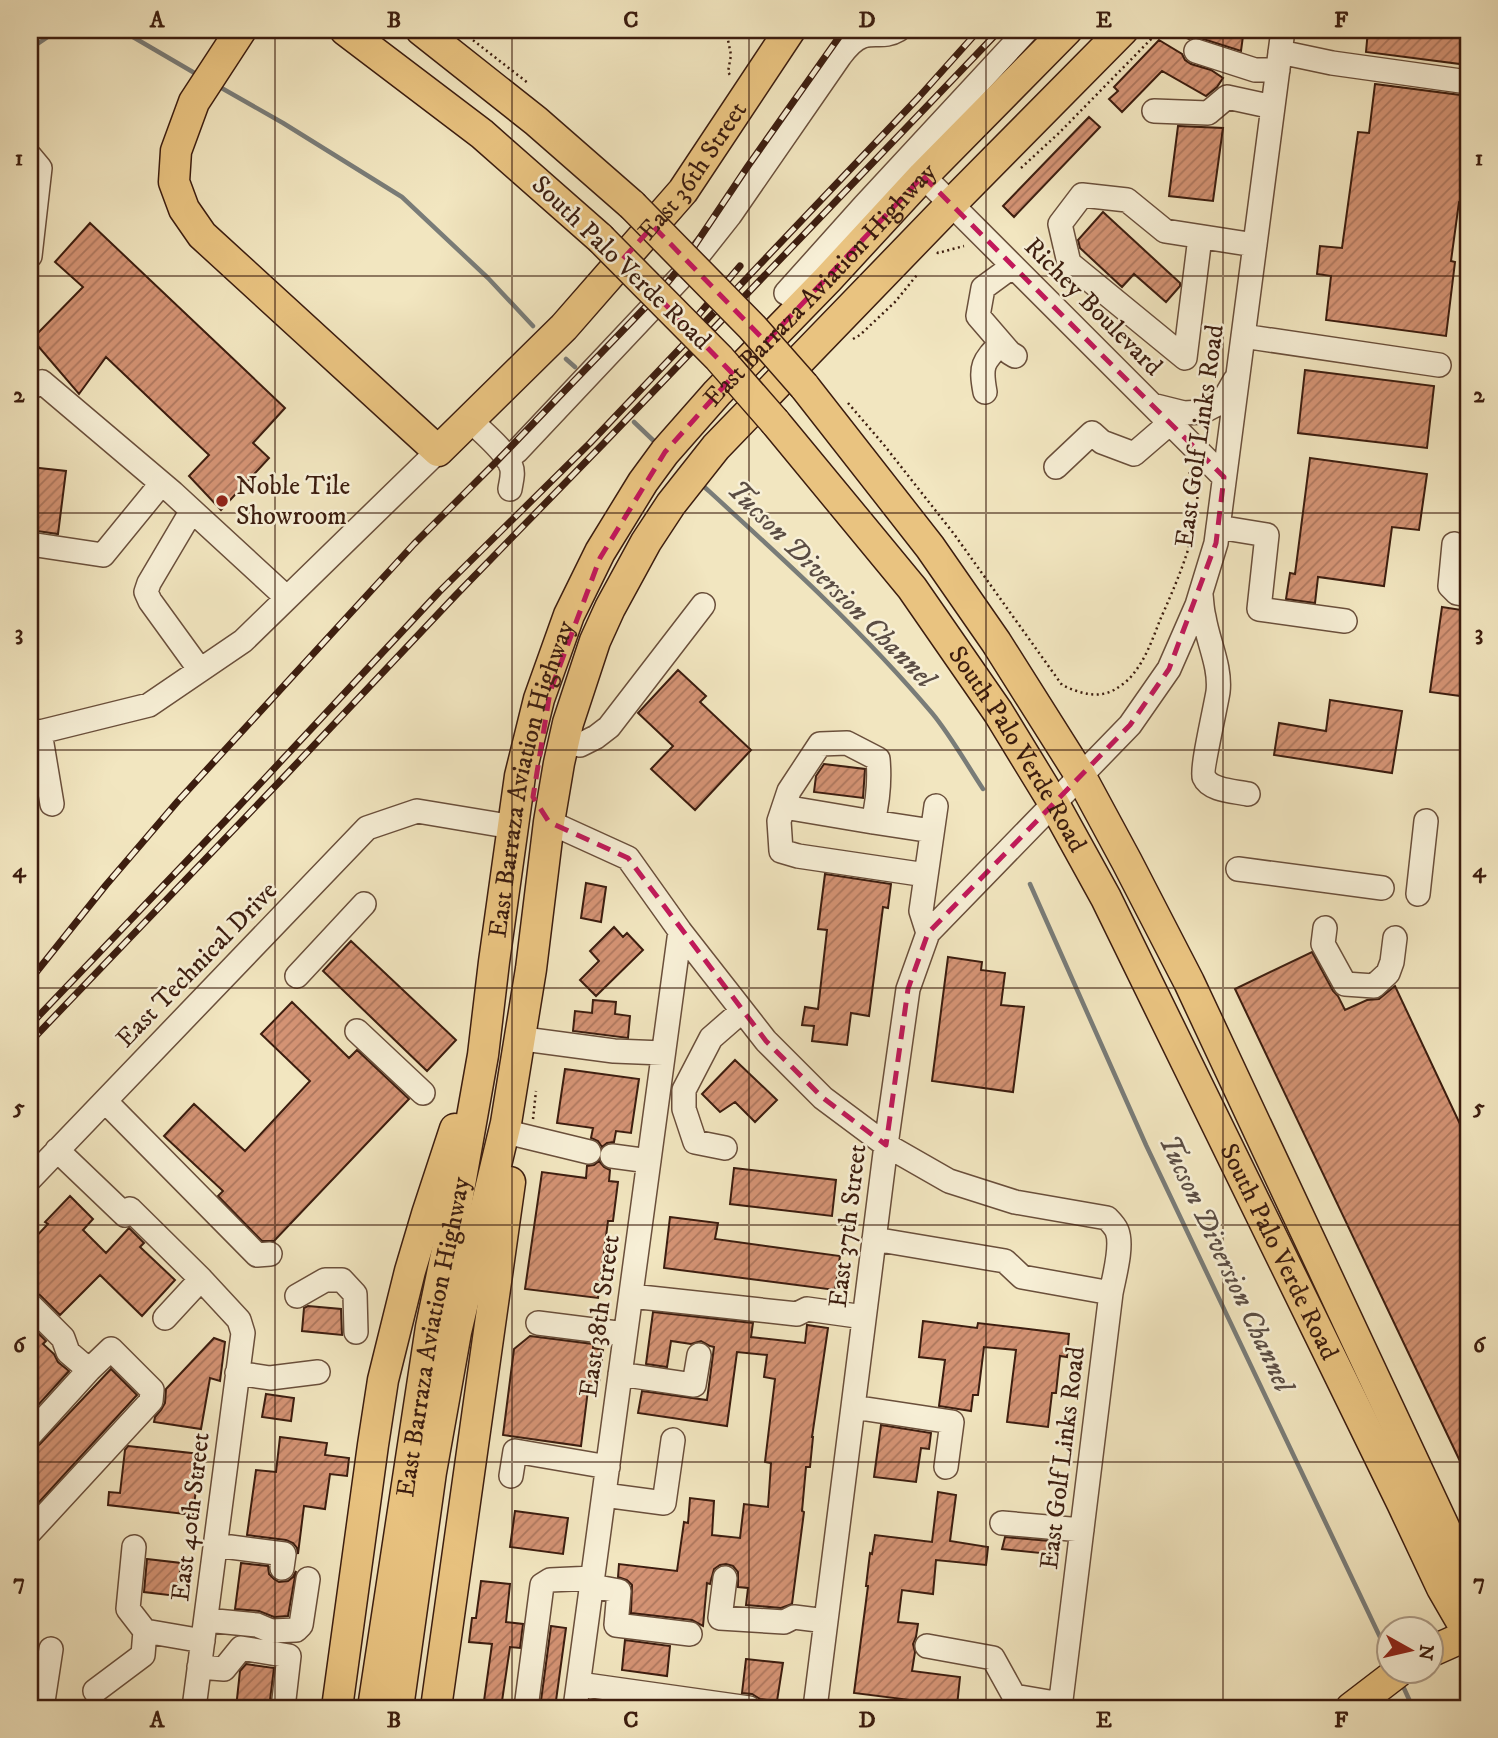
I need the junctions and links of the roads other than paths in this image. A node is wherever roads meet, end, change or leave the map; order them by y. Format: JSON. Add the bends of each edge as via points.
{"nodes":[{"id":1,"x":242,"y":30,"type":"edge"},
{"id":2,"x":345,"y":30,"type":"edge"},
{"id":3,"x":421,"y":30,"type":"edge"},
{"id":4,"x":788,"y":30,"type":"edge"},
{"id":5,"x":898,"y":30,"type":"edge"},
{"id":6,"x":1027,"y":30,"type":"edge"},
{"id":7,"x":1067,"y":30,"type":"edge"},
{"id":8,"x":1123,"y":30,"type":"edge"},
{"id":9,"x":1196,"y":51,"type":"dead end"},
{"id":10,"x":1280,"y":51,"type":"edge"},
{"id":11,"x":1468,"y":82,"type":"edge"},
{"id":12,"x":1273,"y":107,"type":"junction"},
{"id":13,"x":1154,"y":111,"type":"dead end"},
{"id":14,"x":35,"y":162,"type":"edge"},
{"id":15,"x":923,"y":176,"type":"junction"},
{"id":16,"x":951,"y":204,"type":"junction"},
{"id":17,"x":1200,"y":237,"type":"junction"},
{"id":18,"x":1255,"y":245,"type":"junction"},
{"id":19,"x":30,"y":256,"type":"edge"},
{"id":20,"x":1013,"y":266,"type":"junction"},
{"id":21,"x":786,"y":293,"type":"dead end"},
{"id":22,"x":1243,"y":335,"type":"junction"},
{"id":23,"x":1439,"y":365,"type":"dead end"},
{"id":24,"x":1237,"y":378,"type":"junction"},
{"id":25,"x":30,"y":388,"type":"edge"},
{"id":26,"x":985,"y":392,"type":"dead end"},
{"id":27,"x":1152,"y":405,"type":"junction"},
{"id":28,"x":470,"y":420,"type":"junction"},
{"id":29,"x":1170,"y":423,"type":"junction"},
{"id":30,"x":438,"y":451,"type":"junction"},
{"id":31,"x":507,"y":459,"type":"junction"},
{"id":32,"x":1056,"y":467,"type":"dead end"},
{"id":33,"x":1224,"y":477,"type":"junction"},
{"id":34,"x":161,"y":484,"type":"junction"},
{"id":35,"x":510,"y":489,"type":"dead end"},
{"id":36,"x":191,"y":512,"type":"junction"},
{"id":37,"x":624,"y":512,"type":"junction"},
{"id":38,"x":1218,"y":527,"type":"junction"},
{"id":39,"x":30,"y":544,"type":"edge"},
{"id":40,"x":1454,"y":544,"type":"dead end"},
{"id":41,"x":1201,"y":591,"type":"junction"},
{"id":42,"x":1468,"y":595,"type":"edge"},
{"id":43,"x":287,"y":598,"type":"junction"},
{"id":44,"x":703,"y":605,"type":"dead end"},
{"id":45,"x":1345,"y":621,"type":"dead end"},
{"id":46,"x":1214,"y":660,"type":"junction"},
{"id":47,"x":1169,"y":669,"type":"junction"},
{"id":48,"x":200,"y":670,"type":"junction"},
{"id":49,"x":35,"y":732,"type":"edge"},
{"id":50,"x":564,"y":740,"type":"junction"},
{"id":51,"x":1080,"y":775,"type":"junction"},
{"id":52,"x":1248,"y":794,"type":"dead end"},
{"id":53,"x":1053,"y":802,"type":"junction"},
{"id":54,"x":52,"y":804,"type":"dead end"},
{"id":55,"x":936,"y":806,"type":"dead end"},
{"id":56,"x":784,"y":807,"type":"junction"},
{"id":57,"x":1426,"y":821,"type":"dead end"},
{"id":58,"x":549,"y":822,"type":"junction"},
{"id":59,"x":873,"y":822,"type":"junction"},
{"id":60,"x":513,"y":827,"type":"junction"},
{"id":61,"x":932,"y":831,"type":"junction"},
{"id":62,"x":1238,"y":869,"type":"dead end"},
{"id":63,"x":926,"y":875,"type":"junction"},
{"id":64,"x":1382,"y":888,"type":"dead end"},
{"id":65,"x":1418,"y":894,"type":"dead end"},
{"id":66,"x":364,"y":904,"type":"dead end"},
{"id":67,"x":1325,"y":929,"type":"dead end"},
{"id":68,"x":680,"y":931,"type":"junction"},
{"id":69,"x":928,"y":933,"type":"junction"},
{"id":70,"x":1395,"y":938,"type":"dead end"},
{"id":71,"x":494,"y":962,"type":"junction"},
{"id":72,"x":531,"y":970,"type":"junction"},
{"id":73,"x":297,"y":976,"type":"dead end"},
{"id":74,"x":742,"y":1011,"type":"junction"},
{"id":75,"x":358,"y":1031,"type":"dead end"},
{"id":76,"x":524,"y":1039,"type":"junction"},
{"id":77,"x":663,"y":1053,"type":"junction"},
{"id":78,"x":423,"y":1093,"type":"dead end"},
{"id":79,"x":105,"y":1101,"type":"junction"},
{"id":80,"x":514,"y":1134,"type":"junction"},
{"id":81,"x":886,"y":1145,"type":"junction"},
{"id":82,"x":725,"y":1148,"type":"dead end"},
{"id":83,"x":57,"y":1150,"type":"junction"},
{"id":84,"x":589,"y":1152,"type":"dead end"},
{"id":85,"x":612,"y":1156,"type":"dead end"},
{"id":86,"x":649,"y":1161,"type":"junction"},
{"id":87,"x":30,"y":1179,"type":"edge"},
{"id":88,"x":874,"y":1239,"type":"junction"},
{"id":89,"x":270,"y":1254,"type":"dead end"},
{"id":90,"x":201,"y":1279,"type":"junction"},
{"id":91,"x":1111,"y":1293,"type":"junction"},
{"id":92,"x":297,"y":1296,"type":"dead end"},
{"id":93,"x":631,"y":1296,"type":"junction"},
{"id":94,"x":30,"y":1305,"type":"edge"},
{"id":95,"x":260,"y":1317,"type":"dead end"},
{"id":96,"x":864,"y":1317,"type":"junction"},
{"id":97,"x":165,"y":1318,"type":"dead end"},
{"id":98,"x":538,"y":1323,"type":"dead end"},
{"id":99,"x":356,"y":1332,"type":"dead end"},
{"id":100,"x":243,"y":1333,"type":"junction"},
{"id":101,"x":625,"y":1334,"type":"junction"},
{"id":102,"x":699,"y":1355,"type":"dead end"},
{"id":103,"x":89,"y":1370,"type":"junction"},
{"id":104,"x":318,"y":1372,"type":"dead end"},
{"id":105,"x":237,"y":1373,"type":"junction"},
{"id":106,"x":620,"y":1374,"type":"junction"},
{"id":107,"x":853,"y":1407,"type":"junction"},
{"id":108,"x":30,"y":1435,"type":"edge"},
{"id":109,"x":673,"y":1440,"type":"dead end"},
{"id":110,"x":946,"y":1466,"type":"dead end"},
{"id":111,"x":608,"y":1467,"type":"junction"},
{"id":112,"x":511,"y":1476,"type":"dead end"},
{"id":113,"x":604,"y":1495,"type":"junction"},
{"id":114,"x":1002,"y":1523,"type":"dead end"},
{"id":115,"x":1082,"y":1530,"type":"junction"},
{"id":116,"x":30,"y":1532,"type":"edge"},
{"id":117,"x":215,"y":1545,"type":"junction"},
{"id":118,"x":134,"y":1547,"type":"dead end"},
{"id":119,"x":282,"y":1568,"type":"dead end"},
{"id":120,"x":725,"y":1578,"type":"dead end"},
{"id":121,"x":1468,"y":1578,"type":"edge"},
{"id":122,"x":308,"y":1579,"type":"dead end"},
{"id":123,"x":592,"y":1582,"type":"junction"},
{"id":124,"x":826,"y":1621,"type":"junction"},
{"id":125,"x":204,"y":1630,"type":"junction"},
{"id":126,"x":145,"y":1631,"type":"junction"},
{"id":127,"x":690,"y":1634,"type":"dead end"},
{"id":128,"x":1468,"y":1634,"type":"edge"},
{"id":129,"x":1446,"y":1644,"type":"edge"},
{"id":130,"x":927,"y":1646,"type":"dead end"},
{"id":131,"x":51,"y":1649,"type":"dead end"},
{"id":132,"x":200,"y":1667,"type":"junction"},
{"id":133,"x":579,"y":1684,"type":"junction"},
{"id":134,"x":1379,"y":1686,"type":"edge"},
{"id":135,"x":95,"y":1691,"type":"dead end"},
{"id":136,"x":675,"y":1703,"type":"edge"},
{"id":137,"x":1060,"y":1706,"type":"edge"},
{"id":138,"x":41,"y":1708,"type":"edge"},
{"id":139,"x":194,"y":1708,"type":"edge"},
{"id":140,"x":283,"y":1708,"type":"edge"},
{"id":141,"x":337,"y":1708,"type":"edge"},
{"id":142,"x":373,"y":1708,"type":"edge"},
{"id":143,"x":398,"y":1708,"type":"edge"},
{"id":144,"x":436,"y":1708,"type":"edge"},
{"id":145,"x":526,"y":1708,"type":"edge"},
{"id":146,"x":575,"y":1708,"type":"edge"},
{"id":147,"x":749,"y":1708,"type":"edge"},
{"id":148,"x":816,"y":1708,"type":"edge"},
{"id":149,"x":1351,"y":1708,"type":"edge"}],
"edges":[{"from":1,"to":30,"type":"main road","via":[[194,102],[176,151],[174,182],[184,209],[202,235]]},
{"from":2,"to":53,"type":"main road","name":"South Palo Verde Road","bridge":true,"via":[[482,134],[600,238],[719,358],[912,588],[998,712]]},
{"from":3,"to":51,"type":"main road","name":"South Palo Verde Road","bridge":true,"via":[[632,205],[752,327],[930,547]]},
{"from":4,"to":28,"type":"main road","name":"East 36th Street","via":[[683,191],[564,327]]},
{"from":5,"to":31,"type":"street","via":[[863,36],[846,49],[681,277]]},
{"from":6,"to":21,"type":"street"},
{"from":7,"to":15,"type":"main road","name":"East Barraza Aviation Highway"},
{"from":8,"to":16,"type":"main road","name":"East Barraza Aviation Highway"},
{"from":9,"to":10,"type":"street","via":[[1255,70]]},
{"from":10,"to":11,"type":"street"},
{"from":10,"to":12,"type":"street","name":"East Golf Links Road"},
{"from":12,"to":13,"type":"street","via":[[1227,97],[1208,113]]},
{"from":12,"to":18,"type":"street","name":"East Golf Links Road"},
{"from":14,"to":19,"type":"street"},
{"from":15,"to":16,"type":"street","name":"Richey Boulevard"},
{"from":15,"to":37,"type":"main road","name":"East Barraza Aviation Highway","via":[[690,423]]},
{"from":16,"to":20,"type":"street","name":"Richey Boulevard"},
{"from":16,"to":50,"type":"main road","name":"East Barraza Aviation Highway","via":[[716,447],[671,504],[600,630]]},
{"from":17,"to":17,"type":"street","via":[[1165,231],[1127,200],[1082,195],[1060,224],[1069,263],[1185,358]]},
{"from":17,"to":18,"type":"street"},
{"from":18,"to":22,"type":"street","name":"East Golf Links Road"},
{"from":20,"to":26,"type":"street","via":[[983,288],[978,316],[1008,350],[985,360]]},
{"from":20,"to":27,"type":"street","name":"Richey Boulevard"},
{"from":22,"to":23,"type":"street"},
{"from":22,"to":24,"type":"street","name":"East Golf Links Road"},
{"from":24,"to":27,"type":"street","via":[[1223,401],[1202,412]]},
{"from":24,"to":33,"type":"street","name":"East Golf Links Road"},
{"from":25,"to":34,"type":"street","via":[[42,382]]},
{"from":27,"to":29,"type":"street","name":"Richey Boulevard"},
{"from":28,"to":30,"type":"main road","name":"East 36th Street"},
{"from":28,"to":31,"type":"street"},
{"from":29,"to":32,"type":"street","via":[[1134,454],[1102,442],[1092,433]]},
{"from":29,"to":33,"type":"street","name":"Richey Boulevard"},
{"from":30,"to":43,"type":"street"},
{"from":31,"to":35,"type":"street","via":[[512,467]]},
{"from":33,"to":38,"type":"street","name":"East Golf Links Road"},
{"from":34,"to":36,"type":"street"},
{"from":34,"to":39,"type":"street","via":[[103,555]]},
{"from":36,"to":43,"type":"street"},
{"from":36,"to":48,"type":"street","via":[[146,592]]},
{"from":37,"to":58,"type":"main road","via":[[576,614],[550,692],[533,780],[536,810]]},
{"from":37,"to":60,"type":"main road","name":"East Barraza Aviation Highway","via":[[586,578],[538,699]]},
{"from":38,"to":41,"type":"street","name":"East Golf Links Road"},
{"from":38,"to":45,"type":"street","via":[[1267,535],[1259,609]]},
{"from":40,"to":42,"type":"street","via":[[1450,586]]},
{"from":41,"to":46,"type":"street"},
{"from":41,"to":47,"type":"street","name":"East Golf Links Road"},
{"from":43,"to":48,"type":"street","via":[[243,641]]},
{"from":44,"to":50,"type":"street","via":[[609,727],[580,745]]},
{"from":46,"to":47,"type":"street","via":[[1204,652],[1189,652]]},
{"from":46,"to":52,"type":"street","via":[[1219,689],[1204,778],[1212,787]]},
{"from":47,"to":51,"type":"street","name":"East Golf Links Road","via":[[1130,725]]},
{"from":48,"to":49,"type":"street","via":[[149,705]]},
{"from":49,"to":54,"type":"street"},
{"from":50,"to":58,"type":"main road","name":"East Barraza Aviation Highway"},
{"from":51,"to":53,"type":"street","name":"East Golf Links Road"},
{"from":51,"to":121,"type":"main road","name":"South Palo Verde Road","via":[[1189,982]]},
{"from":53,"to":69,"type":"street","name":"East 37th Street"},
{"from":53,"to":128,"type":"main road","name":"South Palo Verde Road","via":[[1106,898]]},
{"from":55,"to":61,"type":"street"},
{"from":56,"to":59,"type":"street"},
{"from":56,"to":59,"type":"street","via":[[789,791],[820,744],[847,743],[878,759],[880,780]]},
{"from":56,"to":63,"type":"street","via":[[779,821],[781,851]]},
{"from":57,"to":65,"type":"street"},
{"from":58,"to":68,"type":"street","via":[[628,858]]},
{"from":58,"to":72,"type":"main road","name":"East Barraza Aviation Highway"},
{"from":59,"to":61,"type":"street"},
{"from":60,"to":71,"type":"main road","name":"East Barraza Aviation Highway"},
{"from":60,"to":79,"type":"street","name":"East Technical Drive","via":[[417,811],[367,828]]},
{"from":61,"to":63,"type":"street"},
{"from":62,"to":64,"type":"street"},
{"from":63,"to":69,"type":"street","via":[[920,911]]},
{"from":66,"to":73,"type":"street"},
{"from":67,"to":70,"type":"street","via":[[1322,944],[1345,984],[1374,986],[1388,973]]},
{"from":68,"to":74,"type":"street"},
{"from":68,"to":77,"type":"street","name":"East 38th Street"},
{"from":69,"to":81,"type":"street","name":"East 37th Street","via":[[908,989]]},
{"from":71,"to":141,"type":"main road","via":[[466,1097],[420,1237],[383,1380]]},
{"from":71,"to":142,"type":"main road","name":"East Barraza Aviation Highway","via":[[483,1055],[431,1327]]},
{"from":72,"to":76,"type":"main road"},
{"from":72,"to":143,"type":"main road","name":"East Barraza Aviation Highway","via":[[506,1123],[454,1345],[431,1472]]},
{"from":74,"to":81,"type":"street","via":[[823,1098]]},
{"from":74,"to":82,"type":"street","via":[[711,1038],[684,1090],[684,1109],[695,1142]]},
{"from":75,"to":78,"type":"street"},
{"from":76,"to":77,"type":"street"},
{"from":76,"to":80,"type":"main road"},
{"from":77,"to":86,"type":"street","name":"East 38th Street"},
{"from":79,"to":83,"type":"street","name":"East Technical Drive"},
{"from":79,"to":89,"type":"street","via":[[257,1255]]},
{"from":80,"to":84,"type":"street"},
{"from":80,"to":144,"type":"main road"},
{"from":81,"to":88,"type":"street","name":"East 37th Street"},
{"from":81,"to":91,"type":"street","name":"East Golf Links Road","via":[[948,1181],[1015,1202],[1107,1218],[1118,1232]]},
{"from":83,"to":87,"type":"street","name":"East Technical Drive"},
{"from":83,"to":90,"type":"street","via":[[125,1215],[130,1209]]},
{"from":85,"to":86,"type":"street"},
{"from":86,"to":93,"type":"street","name":"East 38th Street"},
{"from":88,"to":91,"type":"street","via":[[1005,1261],[1022,1277]]},
{"from":88,"to":96,"type":"street","name":"East 37th Street"},
{"from":90,"to":97,"type":"street"},
{"from":90,"to":100,"type":"street","via":[[239,1320]]},
{"from":91,"to":115,"type":"street","name":"East Golf Links Road"},
{"from":92,"to":99,"type":"street","via":[[325,1280],[342,1280],[355,1294]]},
{"from":93,"to":96,"type":"street"},
{"from":93,"to":101,"type":"street","name":"East 38th Street"},
{"from":94,"to":103,"type":"street"},
{"from":95,"to":100,"type":"street"},
{"from":96,"to":107,"type":"street","name":"East 37th Street"},
{"from":98,"to":101,"type":"street"},
{"from":100,"to":105,"type":"street","name":"East 40th Street"},
{"from":101,"to":106,"type":"street","name":"East 38th Street"},
{"from":102,"to":106,"type":"street","via":[[694,1385]]},
{"from":103,"to":108,"type":"street"},
{"from":103,"to":116,"type":"street","via":[[111,1349],[152,1390],[151,1401]]},
{"from":104,"to":105,"type":"street","via":[[270,1378]]},
{"from":105,"to":117,"type":"street","name":"East 40th Street"},
{"from":106,"to":111,"type":"street","name":"East 38th Street"},
{"from":107,"to":110,"type":"street","via":[[952,1422]]},
{"from":107,"to":124,"type":"street","name":"East 37th Street"},
{"from":109,"to":113,"type":"street","via":[[664,1503]]},
{"from":111,"to":112,"type":"street","via":[[515,1451]]},
{"from":111,"to":113,"type":"street","name":"East 38th Street"},
{"from":113,"to":123,"type":"street","name":"East 38th Street"},
{"from":114,"to":115,"type":"street"},
{"from":115,"to":137,"type":"street","name":"East Golf Links Road"},
{"from":117,"to":119,"type":"street","via":[[284,1554]]},
{"from":117,"to":125,"type":"street","name":"East 40th Street"},
{"from":118,"to":126,"type":"street","via":[[128,1609]]},
{"from":120,"to":124,"type":"street","via":[[720,1618]]},
{"from":122,"to":125,"type":"street","via":[[301,1625],[296,1630],[271,1631],[257,1625]]},
{"from":123,"to":127,"type":"street","via":[[620,1591],[616,1625]]},
{"from":123,"to":133,"type":"street","name":"East 38th Street"},
{"from":123,"to":145,"type":"street","via":[[550,1580],[542,1585]]},
{"from":124,"to":148,"type":"street","name":"East 37th Street"},
{"from":125,"to":126,"type":"street"},
{"from":125,"to":132,"type":"street","name":"East 40th Street"},
{"from":126,"to":135,"type":"street","via":[[143,1655]]},
{"from":128,"to":129,"type":"main road"},
{"from":130,"to":137,"type":"street","via":[[993,1658],[1014,1696]]},
{"from":131,"to":138,"type":"street"},
{"from":132,"to":139,"type":"street","name":"East 40th Street"},
{"from":132,"to":140,"type":"street","via":[[224,1668],[242,1648],[289,1656]]},
{"from":133,"to":136,"type":"street"},
{"from":133,"to":146,"type":"street","name":"East 38th Street"},
{"from":134,"to":149,"type":"main road"},
{"from":136,"to":147,"type":"street"}]}
